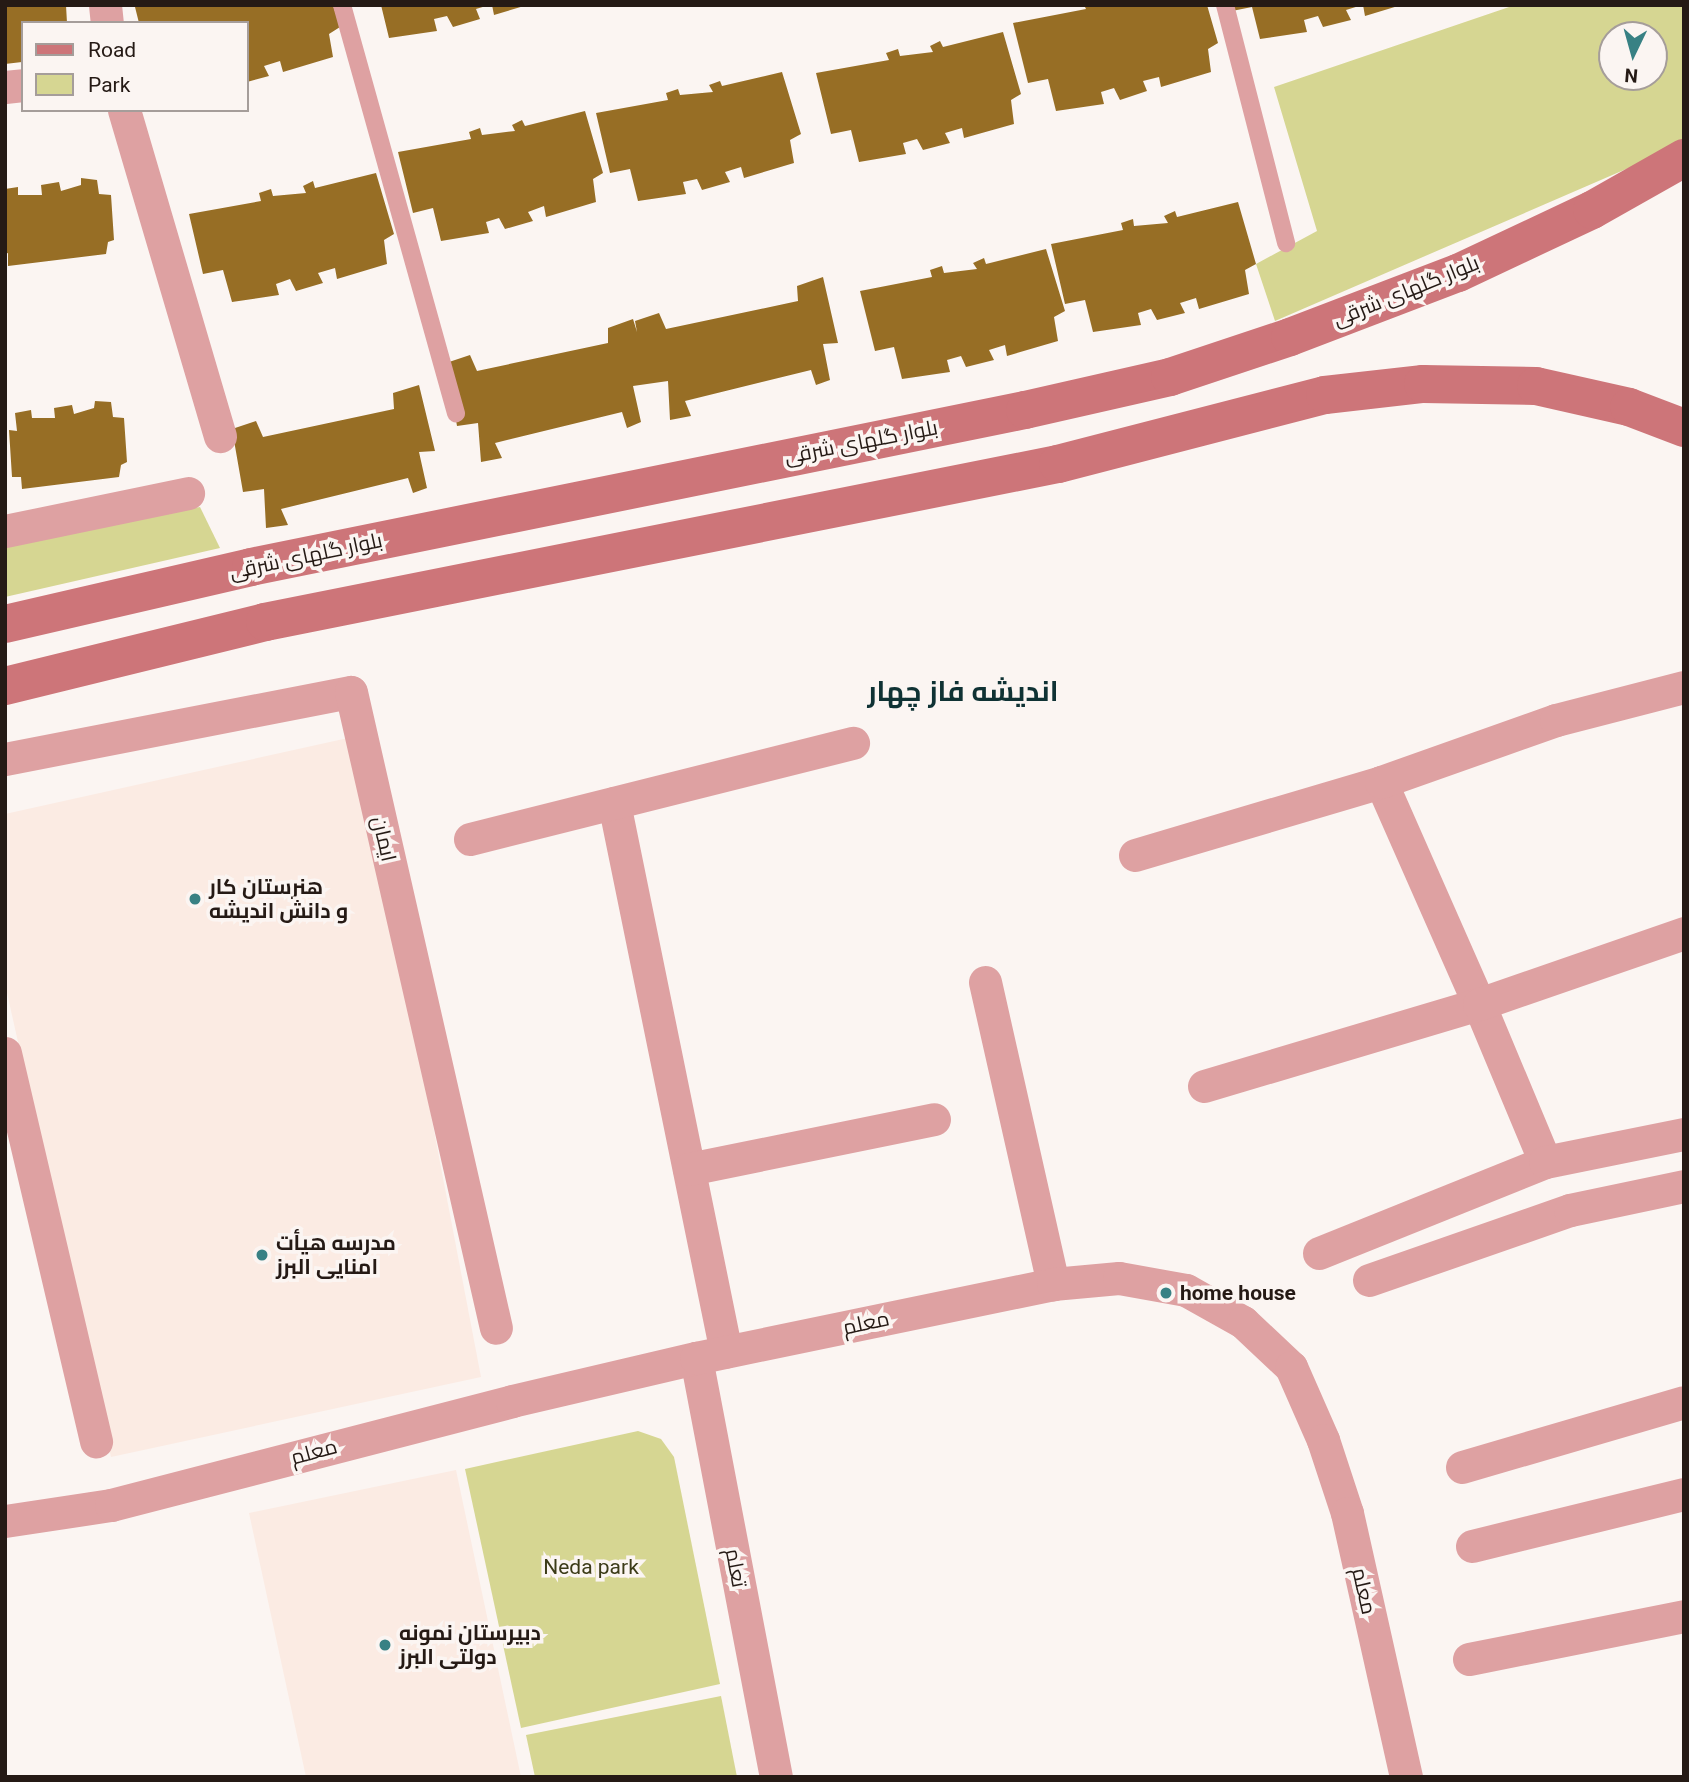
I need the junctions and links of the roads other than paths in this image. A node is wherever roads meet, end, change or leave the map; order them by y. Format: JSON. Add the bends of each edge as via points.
{"nodes":[{"id":1,"x":342,"y":5,"type":"edge"},
{"id":2,"x":1225,"y":5,"type":"edge"},
{"id":3,"x":125,"y":112,"type":"edge"},
{"id":4,"x":1684,"y":158,"type":"edge"},
{"id":5,"x":1286,"y":243,"type":"dead end"},
{"id":6,"x":456,"y":413,"type":"dead end"},
{"id":7,"x":1684,"y":428,"type":"edge"},
{"id":8,"x":220,"y":436,"type":"dead end"},
{"id":9,"x":188,"y":494,"type":"dead end"},
{"id":10,"x":5,"y":531,"type":"edge"},
{"id":11,"x":5,"y":624,"type":"edge"},
{"id":12,"x":5,"y":686,"type":"edge"},
{"id":13,"x":1684,"y":687,"type":"edge"},
{"id":14,"x":853,"y":743,"type":"dead end"},
{"id":15,"x":5,"y":759,"type":"edge"},
{"id":16,"x":1381,"y":782,"type":"junction"},
{"id":17,"x":614,"y":803,"type":"junction"},
{"id":18,"x":470,"y":838,"type":"dead end"},
{"id":19,"x":1135,"y":855,"type":"dead end"},
{"id":20,"x":1684,"y":933,"type":"edge"},
{"id":21,"x":985,"y":982,"type":"dead end"},
{"id":22,"x":1479,"y":1004,"type":"junction"},
{"id":23,"x":5,"y":1053,"type":"edge"},
{"id":24,"x":1204,"y":1086,"type":"dead end"},
{"id":25,"x":934,"y":1119,"type":"dead end"},
{"id":26,"x":1684,"y":1134,"type":"edge"},
{"id":27,"x":1545,"y":1163,"type":"junction"},
{"id":28,"x":689,"y":1169,"type":"junction"},
{"id":29,"x":1684,"y":1186,"type":"edge"},
{"id":30,"x":1319,"y":1253,"type":"dead end"},
{"id":31,"x":1369,"y":1280,"type":"dead end"},
{"id":32,"x":1053,"y":1283,"type":"junction"},
{"id":33,"x":496,"y":1328,"type":"dead end"},
{"id":34,"x":711,"y":1355,"type":"junction"},
{"id":35,"x":1684,"y":1402,"type":"edge"},
{"id":36,"x":96,"y":1441,"type":"dead end"},
{"id":37,"x":1462,"y":1467,"type":"dead end"},
{"id":38,"x":1684,"y":1494,"type":"edge"},
{"id":39,"x":5,"y":1521,"type":"edge"},
{"id":40,"x":1472,"y":1546,"type":"dead end"},
{"id":41,"x":1684,"y":1616,"type":"edge"},
{"id":42,"x":1469,"y":1659,"type":"dead end"},
{"id":43,"x":776,"y":1777,"type":"edge"},
{"id":44,"x":1406,"y":1777,"type":"edge"}],
"edges":[{"from":1,"to":6,"type":"lane"},
{"from":2,"to":5,"type":"lane"},
{"from":3,"to":8,"type":"street"},
{"from":4,"to":11,"type":"main road","name":"بلوار گلهای شرقی","via":[[1592,210],[1458,273],[1170,377],[251,566]]},
{"from":7,"to":12,"type":"main road","via":[[1629,407],[1536,386],[1423,384],[1325,395],[1058,464],[265,622]]},
{"from":9,"to":10,"type":"street"},
{"from":13,"to":16,"type":"street","via":[[1556,720]]},
{"from":14,"to":17,"type":"street"},
{"from":15,"to":33,"type":"street","name":"ایمان","via":[[351,692]]},
{"from":16,"to":19,"type":"street"},
{"from":16,"to":22,"type":"street"},
{"from":17,"to":18,"type":"street"},
{"from":17,"to":28,"type":"street","name":"تعلم"},
{"from":20,"to":22,"type":"street"},
{"from":21,"to":32,"type":"street"},
{"from":22,"to":24,"type":"street"},
{"from":22,"to":27,"type":"street"},
{"from":23,"to":36,"type":"street"},
{"from":25,"to":28,"type":"street"},
{"from":26,"to":27,"type":"street"},
{"from":27,"to":30,"type":"street"},
{"from":28,"to":34,"type":"street","name":"تعلم"},
{"from":29,"to":31,"type":"street","via":[[1570,1210]]},
{"from":32,"to":34,"type":"street","name":"معلم"},
{"from":32,"to":44,"type":"street","name":"معلم","via":[[1119,1278],[1186,1290],[1243,1322],[1291,1367],[1323,1440],[1347,1513]]},
{"from":34,"to":39,"type":"street","name":"معلم","via":[[499,1404],[111,1505]]},
{"from":34,"to":43,"type":"street","name":"تعلم"},
{"from":35,"to":37,"type":"street"},
{"from":38,"to":40,"type":"street"},
{"from":41,"to":42,"type":"street"}]}
